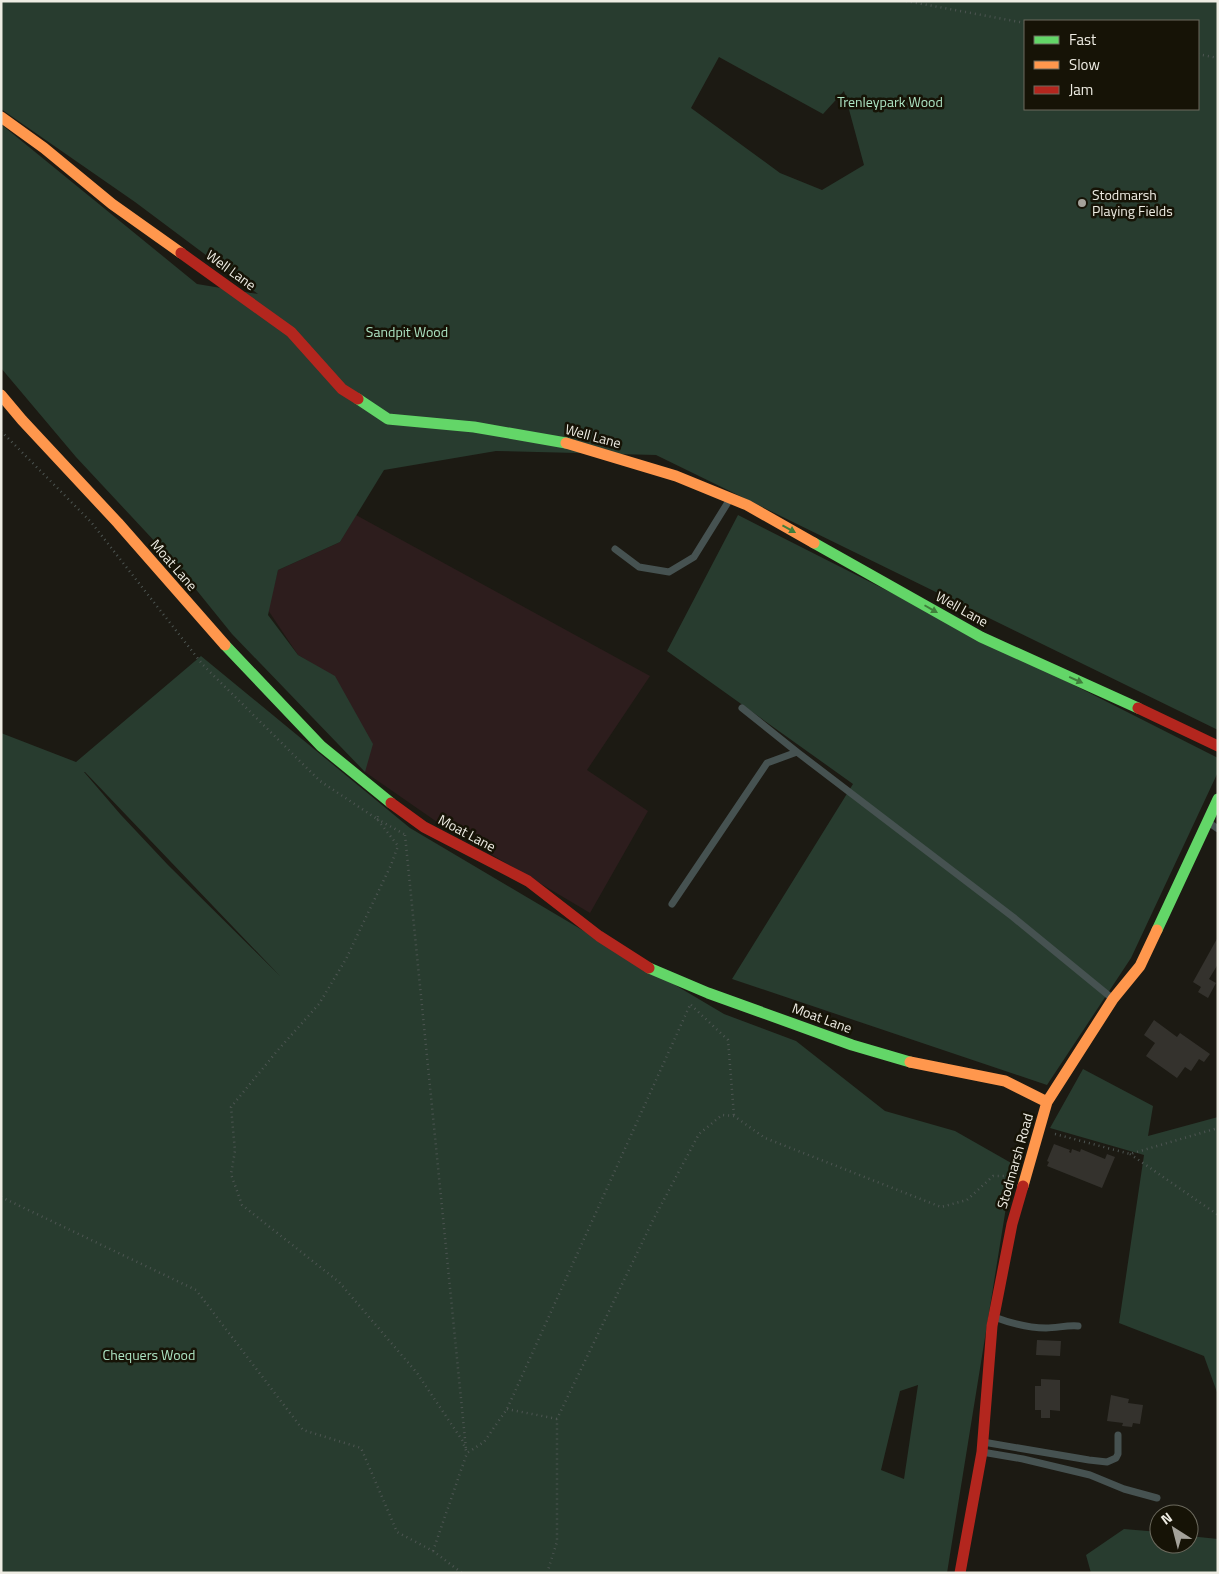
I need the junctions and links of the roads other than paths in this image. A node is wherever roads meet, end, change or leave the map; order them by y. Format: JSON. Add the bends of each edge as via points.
{"nodes":[{"id":1,"x":1,"y":117,"type":"edge"},
{"id":2,"x":1,"y":395,"type":"edge"},
{"id":3,"x":730,"y":498,"type":"junction"},
{"id":4,"x":615,"y":549,"type":"dead end"},
{"id":5,"x":742,"y":708,"type":"dead end"},
{"id":6,"x":1218,"y":746,"type":"edge"},
{"id":7,"x":797,"y":752,"type":"junction"},
{"id":8,"x":1218,"y":799,"type":"edge"},
{"id":9,"x":1207,"y":822,"type":"junction"},
{"id":10,"x":1218,"y":829,"type":"edge"},
{"id":11,"x":672,"y":904,"type":"dead end"},
{"id":12,"x":1114,"y":999,"type":"junction"},
{"id":13,"x":1046,"y":1102,"type":"junction"},
{"id":14,"x":994,"y":1317,"type":"junction"},
{"id":15,"x":1078,"y":1326,"type":"dead end"},
{"id":16,"x":1118,"y":1435,"type":"dead end"},
{"id":17,"x":982,"y":1447,"type":"junction"},
{"id":18,"x":1157,"y":1498,"type":"dead end"},
{"id":19,"x":960,"y":1573,"type":"edge"}],
"edges":[{"from":1,"to":3,"type":"street","name":"Well Lane","via":[[112,204],[291,332],[342,389],[388,419],[474,427],[565,443],[676,476]]},
{"from":2,"to":13,"type":"street","name":"Moat Lane","via":[[224,644],[321,746],[424,827],[528,881],[599,936],[650,969],[852,1045],[905,1061],[1005,1081]]},
{"from":3,"to":4,"type":"lane","via":[[694,557],[670,572],[639,567]]},
{"from":3,"to":6,"type":"street","name":"Well Lane","one_way":true,"via":[[981,637]]},
{"from":5,"to":7,"type":"lane"},
{"from":7,"to":11,"type":"lane","via":[[767,763]]},
{"from":7,"to":12,"type":"lane","via":[[1013,917]]},
{"from":8,"to":9,"type":"street","name":"Stodmarsh Road"},
{"from":9,"to":10,"type":"lane"},
{"from":9,"to":12,"type":"street","name":"Stodmarsh Road","via":[[1140,966]]},
{"from":12,"to":13,"type":"street","name":"Stodmarsh Road"},
{"from":13,"to":14,"type":"street","name":"Stodmarsh Road","via":[[1012,1224]]},
{"from":14,"to":15,"type":"lane","via":[[1037,1328]]},
{"from":14,"to":17,"type":"street","name":"Stodmarsh Road"},
{"from":16,"to":17,"type":"lane","via":[[1118,1454],[1108,1462]]},
{"from":17,"to":18,"type":"lane","via":[[1090,1475]]},
{"from":17,"to":19,"type":"street","name":"Stodmarsh Road"}]}
